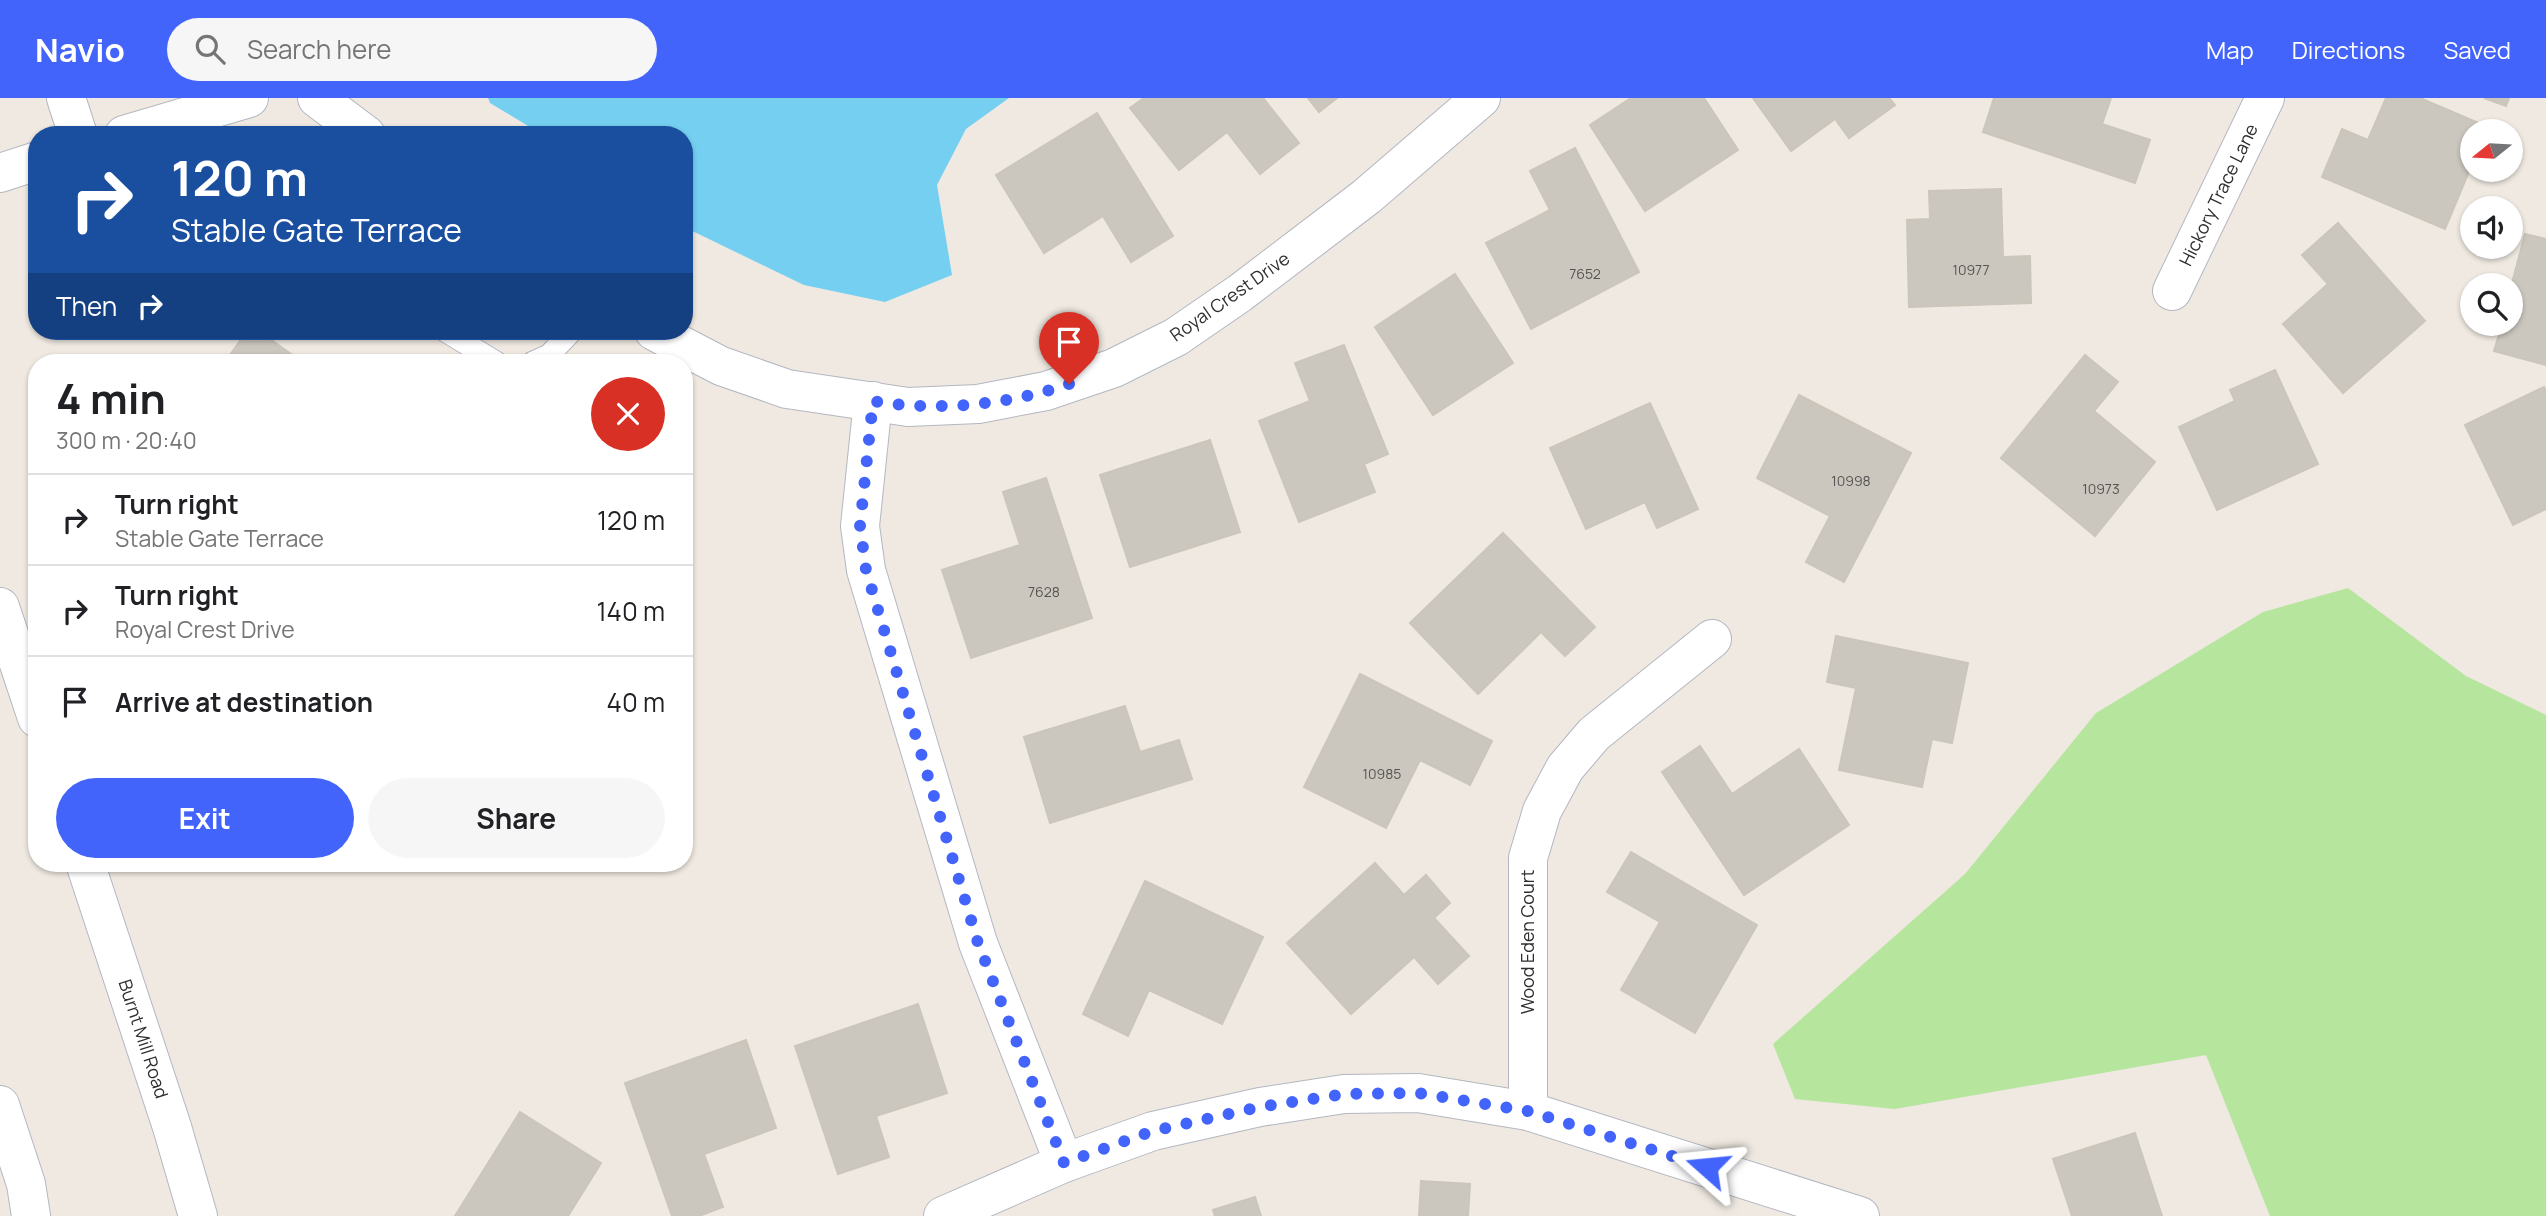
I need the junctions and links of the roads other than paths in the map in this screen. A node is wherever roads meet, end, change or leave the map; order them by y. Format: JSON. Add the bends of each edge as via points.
{"nodes":[{"id":1,"x":66,"y":98,"type":"edge"},
{"id":2,"x":249,"y":98,"type":"edge"},
{"id":3,"x":317,"y":98,"type":"edge"},
{"id":4,"x":1481,"y":98,"type":"edge"},
{"id":5,"x":2265,"y":98,"type":"edge"},
{"id":6,"x":190,"y":106,"type":"edge"},
{"id":7,"x":75,"y":126,"type":"edge"},
{"id":8,"x":144,"y":126,"type":"edge"},
{"id":9,"x":354,"y":126,"type":"edge"},
{"id":10,"x":28,"y":164,"type":"edge"},
{"id":11,"x":0,"y":173,"type":"edge"},
{"id":12,"x":2172,"y":291,"type":"dead end"},
{"id":13,"x":460,"y":340,"type":"edge"},
{"id":14,"x":563,"y":340,"type":"edge"},
{"id":15,"x":671,"y":340,"type":"edge"},
{"id":16,"x":483,"y":354,"type":"edge"},
{"id":17,"x":550,"y":354,"type":"edge"},
{"id":18,"x":873,"y":401,"type":"junction"},
{"id":19,"x":0,"y":607,"type":"edge"},
{"id":20,"x":1712,"y":639,"type":"dead end"},
{"id":21,"x":28,"y":691,"type":"edge"},
{"id":22,"x":88,"y":872,"type":"edge"},
{"id":23,"x":0,"y":1105,"type":"edge"},
{"id":24,"x":1528,"y":1111,"type":"junction"},
{"id":25,"x":1064,"y":1163,"type":"junction"},
{"id":26,"x":31,"y":1216,"type":"edge"},
{"id":27,"x":198,"y":1216,"type":"edge"},
{"id":28,"x":943,"y":1216,"type":"edge"},
{"id":29,"x":1860,"y":1216,"type":"edge"}],
"edges":[{"from":1,"to":7,"type":"street"},
{"from":2,"to":6,"type":"street"},
{"from":3,"to":9,"type":"street"},
{"from":4,"to":18,"type":"street","name":"Royal Crest Drive","via":[[1366,197],[1240,293],[1176,337],[1114,368],[1046,391],[978,404],[908,407]]},
{"from":5,"to":12,"type":"street","name":"Hickory Trace Lane"},
{"from":6,"to":8,"type":"street"},
{"from":10,"to":11,"type":"street"},
{"from":13,"to":16,"type":"lane"},
{"from":14,"to":17,"type":"lane"},
{"from":15,"to":18,"type":"street","name":"Royal Crest Drive","via":[[721,366],[787,389]]},
{"from":18,"to":25,"type":"street","via":[[860,526],[866,570],[978,943]]},
{"from":19,"to":21,"type":"street"},
{"from":20,"to":24,"type":"street","name":"Wood Eden Court","via":[[1594,734],[1565,768],[1542,811],[1528,858]]},
{"from":22,"to":27,"type":"street","name":"Burnt Mill Road"},
{"from":23,"to":26,"type":"street","via":[[26,1184]]},
{"from":24,"to":25,"type":"street","via":[[1418,1093],[1344,1094],[1153,1131]]},
{"from":24,"to":29,"type":"street"},
{"from":25,"to":28,"type":"street"}]}
